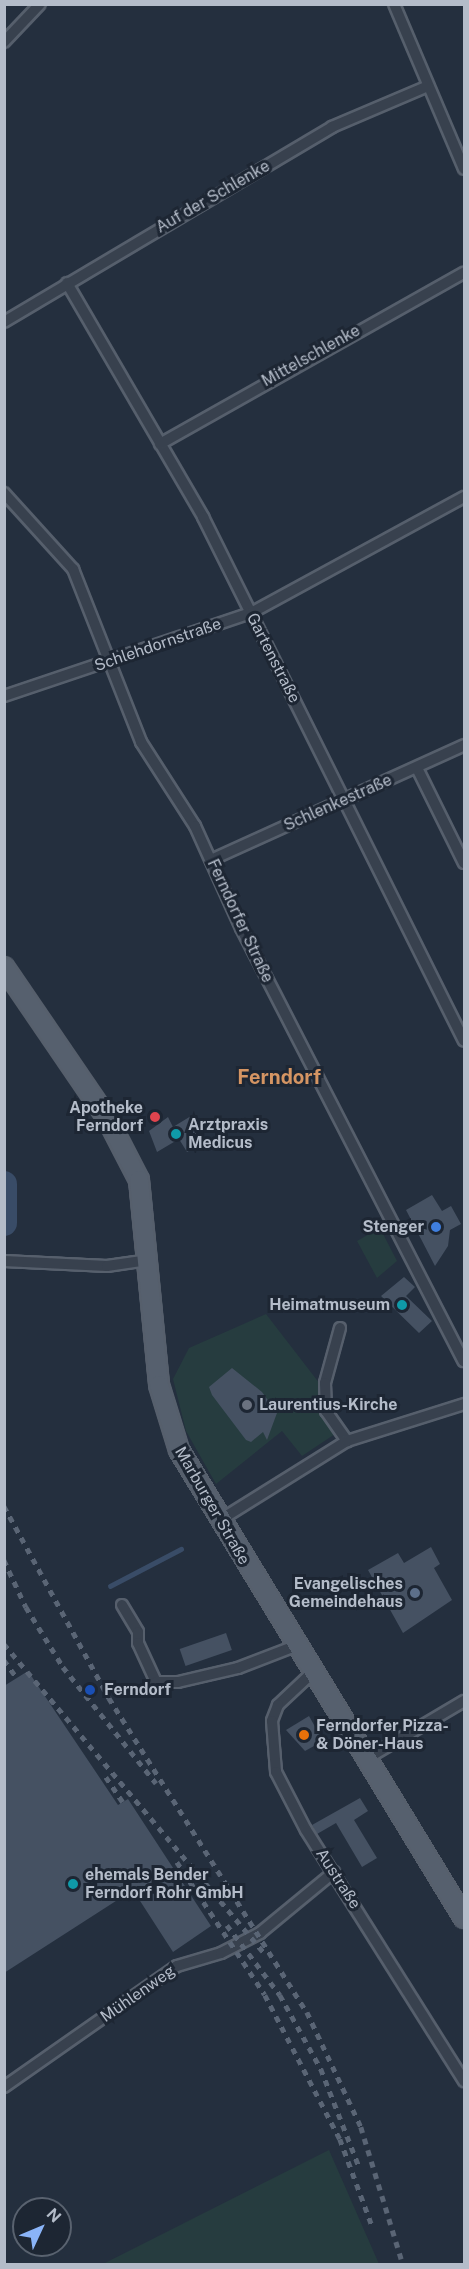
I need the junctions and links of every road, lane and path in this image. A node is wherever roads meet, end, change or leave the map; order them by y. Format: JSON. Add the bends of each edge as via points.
{"nodes":[{"id":1,"x":40,"y":4,"type":"edge"},
{"id":2,"x":394,"y":4,"type":"edge"},
{"id":3,"x":4,"y":42,"type":"edge"},
{"id":4,"x":428,"y":86,"type":"junction"},
{"id":5,"x":465,"y":169,"type":"edge"},
{"id":6,"x":465,"y":273,"type":"edge"},
{"id":7,"x":66,"y":283,"type":"junction"},
{"id":8,"x":4,"y":322,"type":"edge"},
{"id":9,"x":160,"y":444,"type":"junction"},
{"id":10,"x":4,"y":493,"type":"edge"},
{"id":11,"x":465,"y":497,"type":"edge"},
{"id":12,"x":251,"y":613,"type":"junction"},
{"id":13,"x":113,"y":662,"type":"junction"},
{"id":14,"x":4,"y":696,"type":"edge"},
{"id":15,"x":465,"y":745,"type":"edge"},
{"id":16,"x":417,"y":768,"type":"junction"},
{"id":17,"x":344,"y":800,"type":"junction"},
{"id":18,"x":211,"y":860,"type":"junction"},
{"id":19,"x":465,"y":863,"type":"edge"},
{"id":20,"x":4,"y":967,"type":"edge"},
{"id":21,"x":465,"y":1041,"type":"edge"},
{"id":22,"x":148,"y":1260,"type":"junction"},
{"id":23,"x":4,"y":1262,"type":"edge"},
{"id":24,"x":340,"y":1328,"type":"dead end"},
{"id":25,"x":465,"y":1361,"type":"edge"},
{"id":26,"x":465,"y":1404,"type":"edge"},
{"id":27,"x":347,"y":1441,"type":"junction"},
{"id":28,"x":220,"y":1520,"type":"junction"},
{"id":29,"x":122,"y":1605,"type":"dead end"},
{"id":30,"x":295,"y":1646,"type":"junction"},
{"id":31,"x":312,"y":1673,"type":"junction"},
{"id":32,"x":465,"y":1701,"type":"edge"},
{"id":33,"x":366,"y":1759,"type":"junction"},
{"id":34,"x":334,"y":1872,"type":"junction"},
{"id":35,"x":465,"y":1918,"type":"edge"},
{"id":36,"x":465,"y":2081,"type":"edge"},
{"id":37,"x":4,"y":2087,"type":"edge"}],
"edges":[{"from":1,"to":3,"type":"street"},
{"from":2,"to":4,"type":"street"},
{"from":4,"to":5,"type":"street"},
{"from":4,"to":7,"type":"street","name":"Auf der Schlenke","via":[[332,128]]},
{"from":6,"to":9,"type":"street","name":"Mittelschlenke"},
{"from":7,"to":8,"type":"street","name":"Auf der Schlenke"},
{"from":7,"to":9,"type":"street","name":"Gartenstraße"},
{"from":9,"to":12,"type":"street","name":"Gartenstraße"},
{"from":10,"to":13,"type":"street","name":"Ferndorfer Straße","via":[[73,569]]},
{"from":11,"to":12,"type":"street","name":"Schlehdornstraße"},
{"from":12,"to":13,"type":"street","name":"Schlehdornstraße"},
{"from":12,"to":17,"type":"street","name":"Gartenstraße"},
{"from":13,"to":14,"type":"street","name":"Schlehdornstraße"},
{"from":13,"to":18,"type":"street","name":"Ferndorfer Straße","via":[[141,742],[195,826]]},
{"from":15,"to":16,"type":"street","name":"Schlenkestraße"},
{"from":16,"to":17,"type":"street","name":"Schlenkestraße"},
{"from":16,"to":19,"type":"street"},
{"from":17,"to":18,"type":"street","name":"Schlenkestraße"},
{"from":17,"to":21,"type":"street","name":"Gartenstraße"},
{"from":18,"to":25,"type":"street","name":"Ferndorfer Straße","via":[[241,928]]},
{"from":20,"to":22,"type":"main road","name":"Marburger Straße","via":[[127,1151],[143,1199]]},
{"from":22,"to":23,"type":"street","via":[[107,1266]]},
{"from":22,"to":28,"type":"main road","name":"Marburger Straße","via":[[166,1417],[179,1450]]},
{"from":24,"to":27,"type":"street","via":[[325,1383],[326,1411]]},
{"from":26,"to":27,"type":"street"},
{"from":27,"to":28,"type":"street"},
{"from":28,"to":30,"type":"main road","name":"Marburger Straße"},
{"from":29,"to":30,"type":"street","via":[[138,1632],[138,1643],[156,1682],[178,1682],[238,1668]]},
{"from":30,"to":31,"type":"main road","name":"Marburger Straße"},
{"from":31,"to":33,"type":"main road","name":"Marburger Straße"},
{"from":31,"to":34,"type":"street","name":"Austraße","via":[[278,1705],[272,1721],[272,1756],[280,1784]]},
{"from":32,"to":33,"type":"street"},
{"from":33,"to":35,"type":"main road","name":"Marburger Straße"},
{"from":34,"to":36,"type":"street","name":"Austraße"},
{"from":34,"to":37,"type":"street","name":"Mühlenweg","via":[[260,1933],[222,1953],[177,1966]]}]}
